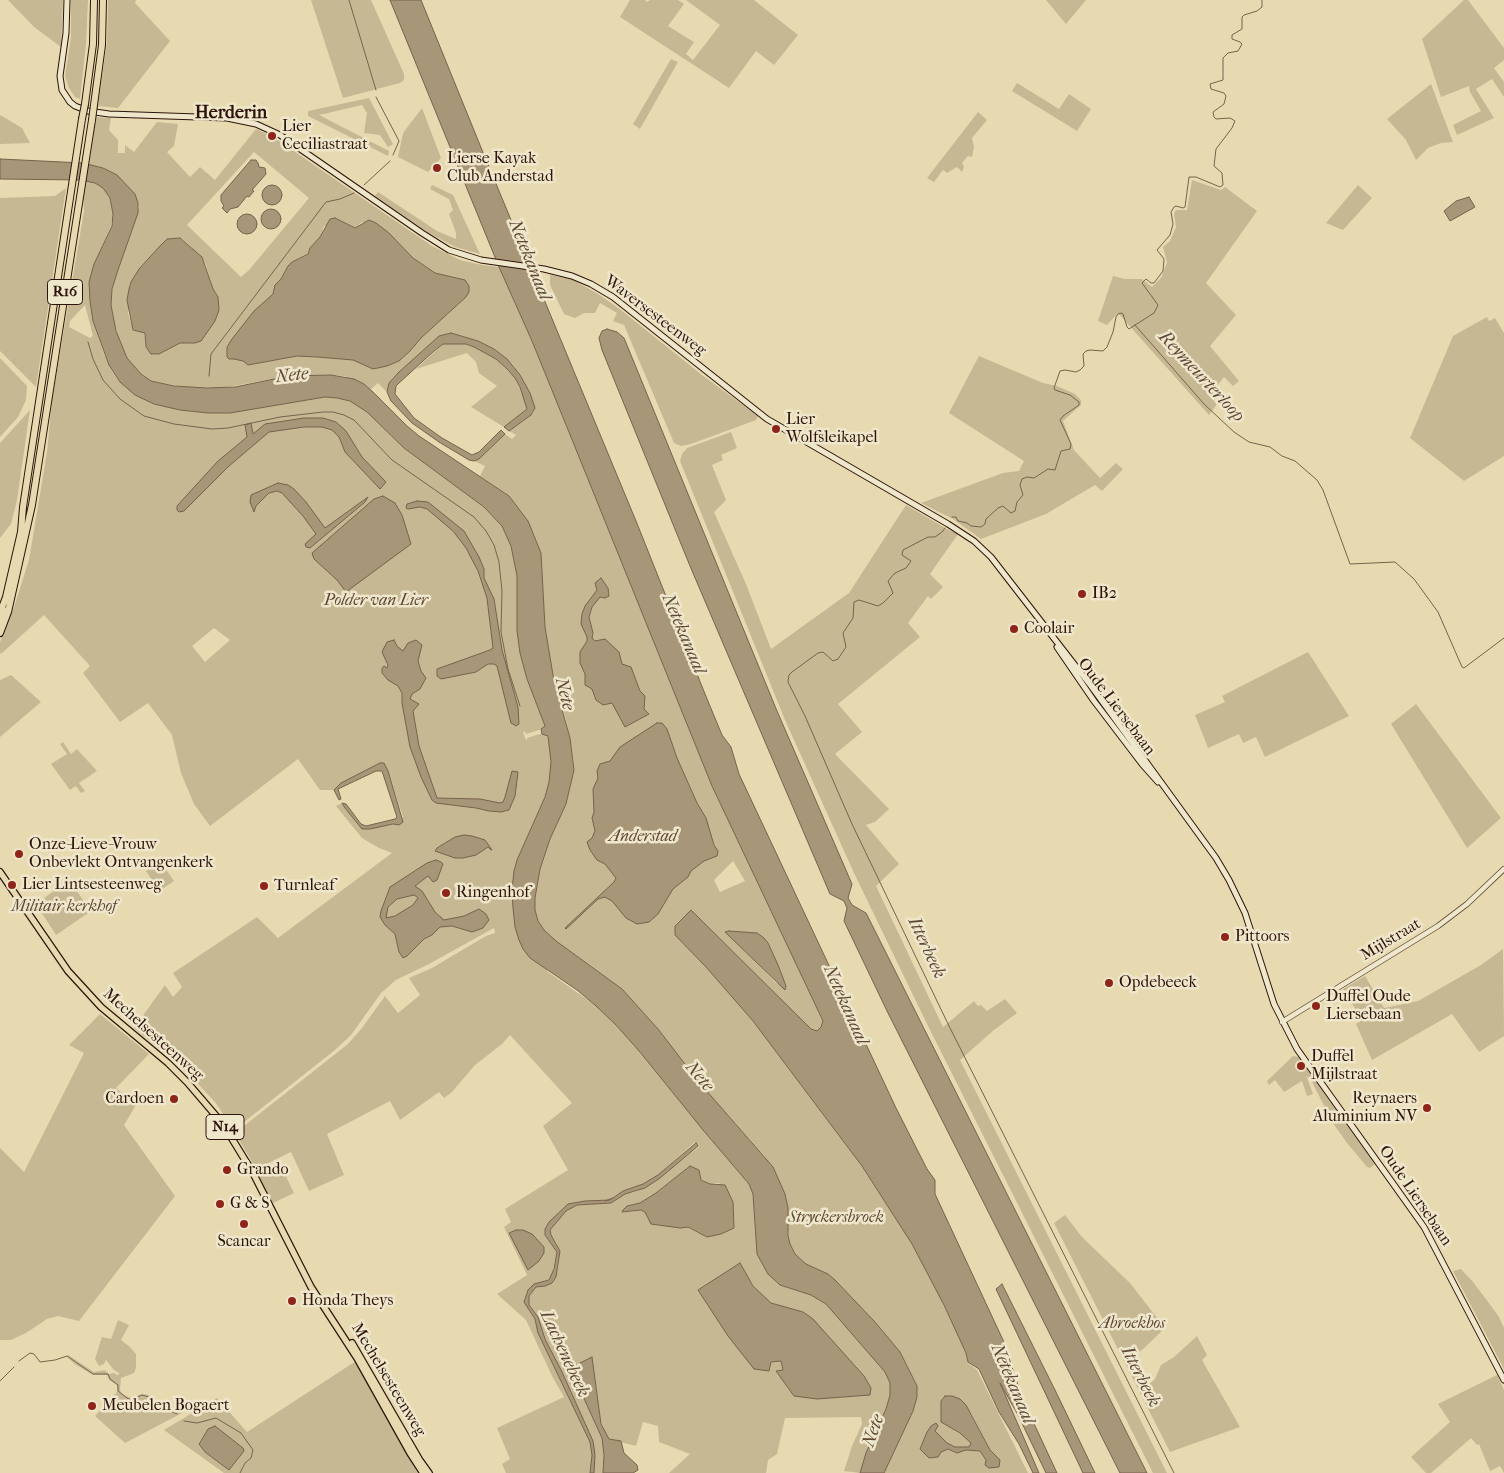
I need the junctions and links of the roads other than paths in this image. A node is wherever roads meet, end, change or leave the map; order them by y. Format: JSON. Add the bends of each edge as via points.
{"nodes":[{"id":1,"x":67,"y":0,"type":"edge"},
{"id":2,"x":94,"y":0,"type":"edge"},
{"id":3,"x":103,"y":0,"type":"edge"},
{"id":4,"x":948,"y":524,"type":"joint"},
{"id":5,"x":12,"y":584,"type":"junction"},
{"id":6,"x":0,"y":600,"type":"edge"},
{"id":7,"x":0,"y":613,"type":"edge"},
{"id":8,"x":0,"y":622,"type":"edge"},
{"id":9,"x":0,"y":634,"type":"edge"},
{"id":10,"x":1504,"y":869,"type":"edge"},
{"id":11,"x":0,"y":872,"type":"edge"},
{"id":12,"x":1282,"y":1022,"type":"junction"},
{"id":13,"x":322,"y":1304,"type":"junction"},
{"id":14,"x":1504,"y":1380,"type":"edge"},
{"id":15,"x":423,"y":1473,"type":"edge"},
{"id":16,"x":428,"y":1473,"type":"edge"}],
"edges":[{"from":1,"to":4,"type":"main road","name":"Waversesteenweg","via":[[60,76],[62,90],[75,106],[109,114],[227,118],[256,124],[280,135],[440,244],[481,260],[544,269],[591,284],[613,297],[767,419]]},
{"from":2,"to":5,"type":"highway","number":"R16","bridge":true,"via":[[93,44],[85,104]]},
{"from":3,"to":5,"type":"highway","number":"R16","bridge":true,"via":[[102,45],[92,120],[48,405],[32,505]]},
{"from":4,"to":12,"type":"main road","name":"Oude Liersebaan","via":[[991,557],[1047,629],[1094,701],[1216,858],[1245,914]]},
{"from":5,"to":6,"type":"highway"},
{"from":5,"to":7,"type":"highway","number":"R16"},
{"from":5,"to":8,"type":"highway","number":"R16"},
{"from":5,"to":9,"type":"highway","via":[[8,612]]},
{"from":10,"to":12,"type":"street","name":"Mijlstraat","via":[[1438,926]]},
{"from":11,"to":13,"type":"main road","name":"Mechelsesteenweg","number":"N14","via":[[52,951],[81,986],[105,1011],[168,1063],[223,1124],[246,1160],[300,1268]]},
{"from":12,"to":14,"type":"main road","name":"Oude Liersebaan","via":[[1307,1065],[1424,1227]]},
{"from":13,"to":15,"type":"main road","name":"Mechelsesteenweg","number":"N14"},
{"from":13,"to":16,"type":"main road","name":"Mechelsesteenweg","number":"N14","via":[[356,1349]]}]}
